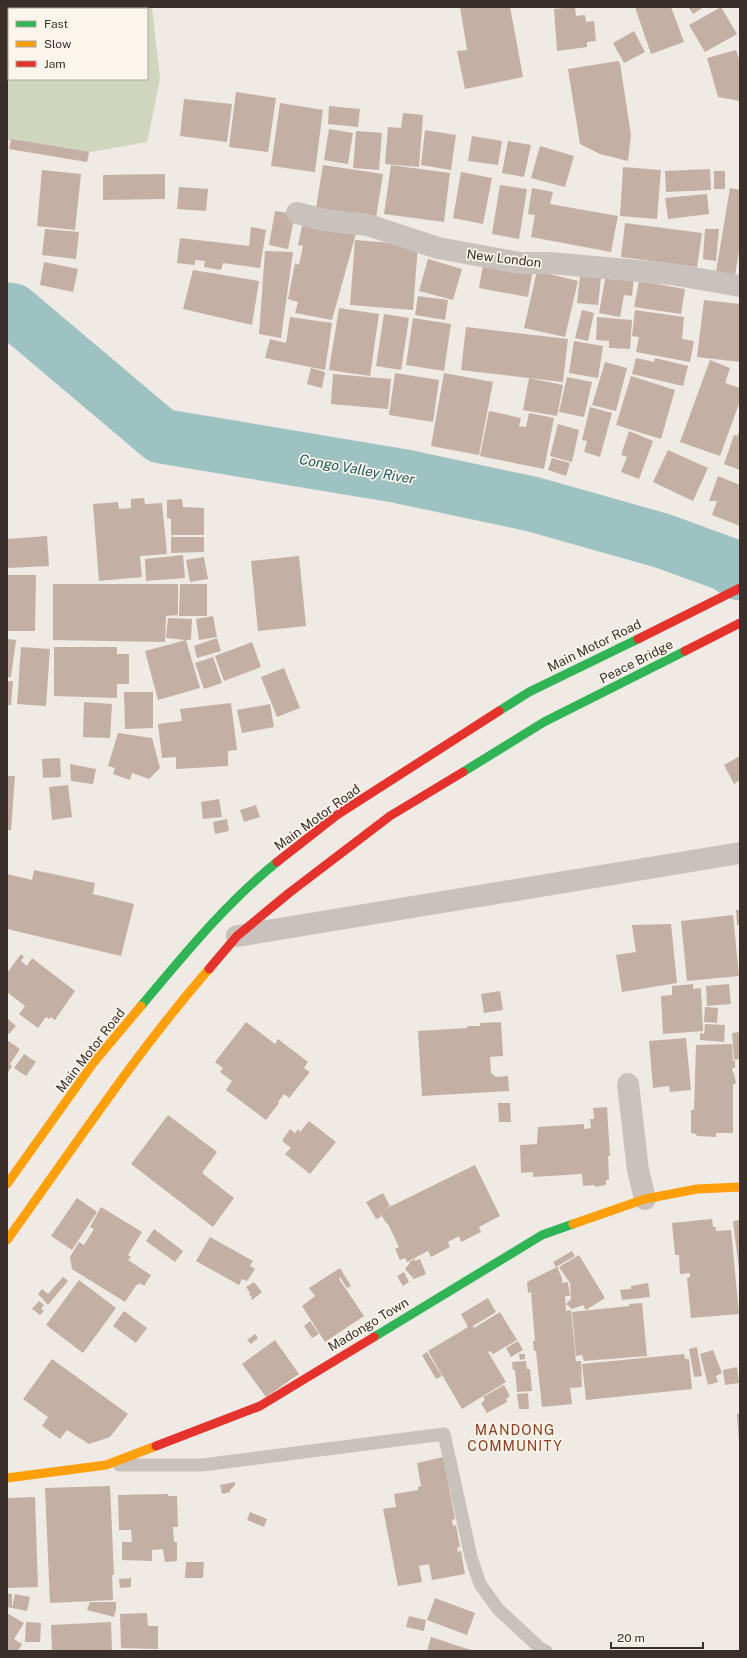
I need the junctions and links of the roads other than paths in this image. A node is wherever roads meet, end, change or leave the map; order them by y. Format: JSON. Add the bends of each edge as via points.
{"nodes":[{"id":1,"x":296,"y":213,"type":"dead end"},
{"id":2,"x":740,"y":286,"type":"edge"},
{"id":3,"x":740,"y":588,"type":"edge"},
{"id":4,"x":740,"y":622,"type":"edge"},
{"id":5,"x":740,"y":853,"type":"edge"},
{"id":6,"x":237,"y":936,"type":"junction"},
{"id":7,"x":628,"y":1084,"type":"dead end"},
{"id":8,"x":7,"y":1184,"type":"edge"},
{"id":9,"x":740,"y":1187,"type":"edge"},
{"id":10,"x":645,"y":1199,"type":"junction"},
{"id":11,"x":7,"y":1240,"type":"edge"},
{"id":12,"x":106,"y":1465,"type":"junction"},
{"id":13,"x":7,"y":1478,"type":"edge"},
{"id":14,"x":546,"y":1651,"type":"edge"}],
"edges":[{"from":1,"to":2,"type":"street","name":"New London","via":[[324,220],[368,225],[438,248],[520,263],[671,274]]},
{"from":3,"to":8,"type":"main road","name":"Main Motor Road","via":[[529,692],[337,815],[261,874],[207,927],[94,1062]]},
{"from":4,"to":6,"type":"main road","name":"Peace Bridge","via":[[544,722],[390,816],[289,892]]},
{"from":5,"to":6,"type":"street"},
{"from":6,"to":11,"type":"main road","via":[[192,988],[132,1066]]},
{"from":7,"to":10,"type":"street","via":[[638,1170]]},
{"from":9,"to":10,"type":"main road","name":"Madongo Town","via":[[696,1189]]},
{"from":10,"to":12,"type":"main road","name":"Madongo Town","via":[[542,1235],[260,1406]]},
{"from":12,"to":13,"type":"main road","name":"Madongo Town"},
{"from":12,"to":14,"type":"lane","via":[[202,1465],[444,1434],[471,1557],[480,1584],[498,1608]]}]}
